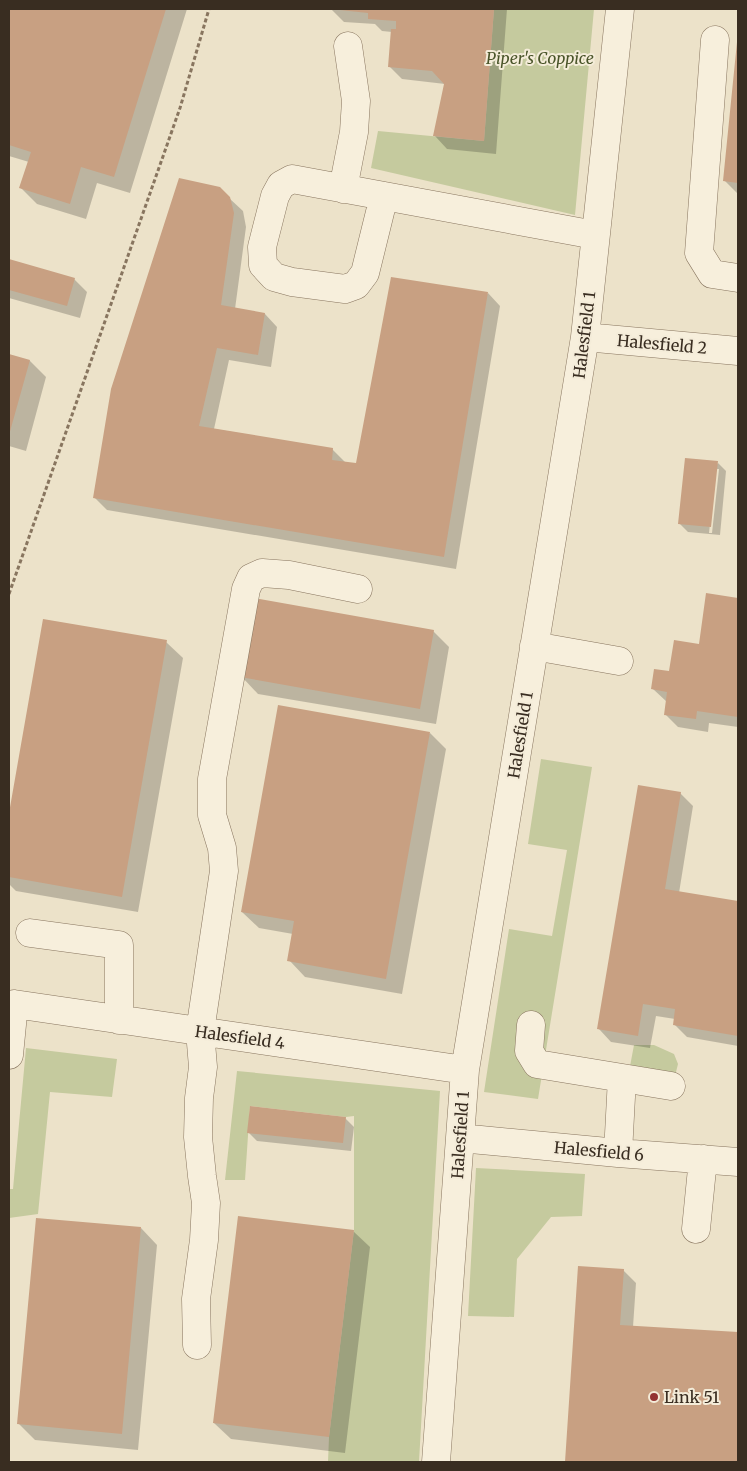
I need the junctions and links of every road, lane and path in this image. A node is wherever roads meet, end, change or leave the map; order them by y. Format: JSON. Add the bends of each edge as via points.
{"nodes":[{"id":1,"x":209,"y":9,"type":"edge"},
{"id":2,"x":620,"y":9,"type":"edge"},
{"id":3,"x":715,"y":40,"type":"dead end"},
{"id":4,"x":348,"y":46,"type":"dead end"},
{"id":5,"x":343,"y":189,"type":"junction"},
{"id":6,"x":384,"y":196,"type":"junction"},
{"id":7,"x":595,"y":235,"type":"junction"},
{"id":8,"x":738,"y":278,"type":"edge"},
{"id":9,"x":585,"y":337,"type":"junction"},
{"id":10,"x":738,"y":351,"type":"edge"},
{"id":11,"x":358,"y":589,"type":"dead end"},
{"id":12,"x":9,"y":594,"type":"edge"},
{"id":13,"x":534,"y":646,"type":"junction"},
{"id":14,"x":619,"y":661,"type":"dead end"},
{"id":15,"x":30,"y":933,"type":"dead end"},
{"id":16,"x":119,"y":1020,"type":"junction"},
{"id":17,"x":531,"y":1025,"type":"dead end"},
{"id":18,"x":200,"y":1031,"type":"junction"},
{"id":19,"x":9,"y":1055,"type":"edge"},
{"id":20,"x":465,"y":1070,"type":"junction"},
{"id":21,"x":622,"y":1078,"type":"junction"},
{"id":22,"x":671,"y":1086,"type":"dead end"},
{"id":23,"x":460,"y":1138,"type":"junction"},
{"id":24,"x":618,"y":1153,"type":"junction"},
{"id":25,"x":703,"y":1159,"type":"junction"},
{"id":26,"x":738,"y":1162,"type":"edge"},
{"id":27,"x":696,"y":1229,"type":"dead end"},
{"id":28,"x":197,"y":1345,"type":"dead end"},
{"id":29,"x":436,"y":1462,"type":"edge"}],
"edges":[{"from":1,"to":12,"type":"path","via":[[180,108]]},
{"from":2,"to":7,"type":"street","name":"Halesfield 1"},
{"from":3,"to":8,"type":"street","via":[[699,253],[712,274]]},
{"from":4,"to":5,"type":"street","via":[[356,101],[354,132]]},
{"from":5,"to":6,"type":"street"},
{"from":5,"to":6,"type":"street","via":[[292,179],[281,185],[262,248],[263,265],[274,277],[345,289],[356,284],[365,273]]},
{"from":6,"to":7,"type":"street"},
{"from":7,"to":9,"type":"street","name":"Halesfield 1"},
{"from":9,"to":10,"type":"street","name":"Halesfield 2"},
{"from":9,"to":13,"type":"street","name":"Halesfield 1"},
{"from":11,"to":18,"type":"street","via":[[290,575],[262,573],[251,578],[246,589],[212,779],[212,814],[222,848],[224,871]]},
{"from":13,"to":14,"type":"street"},
{"from":13,"to":20,"type":"street","name":"Halesfield 1"},
{"from":15,"to":16,"type":"street","via":[[119,945]]},
{"from":16,"to":18,"type":"street","name":"Halesfield 4"},
{"from":16,"to":19,"type":"street","name":"Halesfield 4","via":[[14,1004]]},
{"from":17,"to":21,"type":"street","via":[[529,1051],[537,1064]]},
{"from":18,"to":20,"type":"street","name":"Halesfield 4"},
{"from":18,"to":28,"type":"street","via":[[203,1067],[198,1136],[206,1203],[196,1299]]},
{"from":20,"to":23,"type":"street","name":"Halesfield 1"},
{"from":21,"to":22,"type":"street"},
{"from":21,"to":24,"type":"street"},
{"from":23,"to":24,"type":"street","name":"Halesfield 6"},
{"from":23,"to":29,"type":"street","name":"Halesfield 1"},
{"from":24,"to":25,"type":"street","name":"Halesfield 6"},
{"from":25,"to":26,"type":"street","name":"Halesfield 6"},
{"from":25,"to":27,"type":"street"}]}
